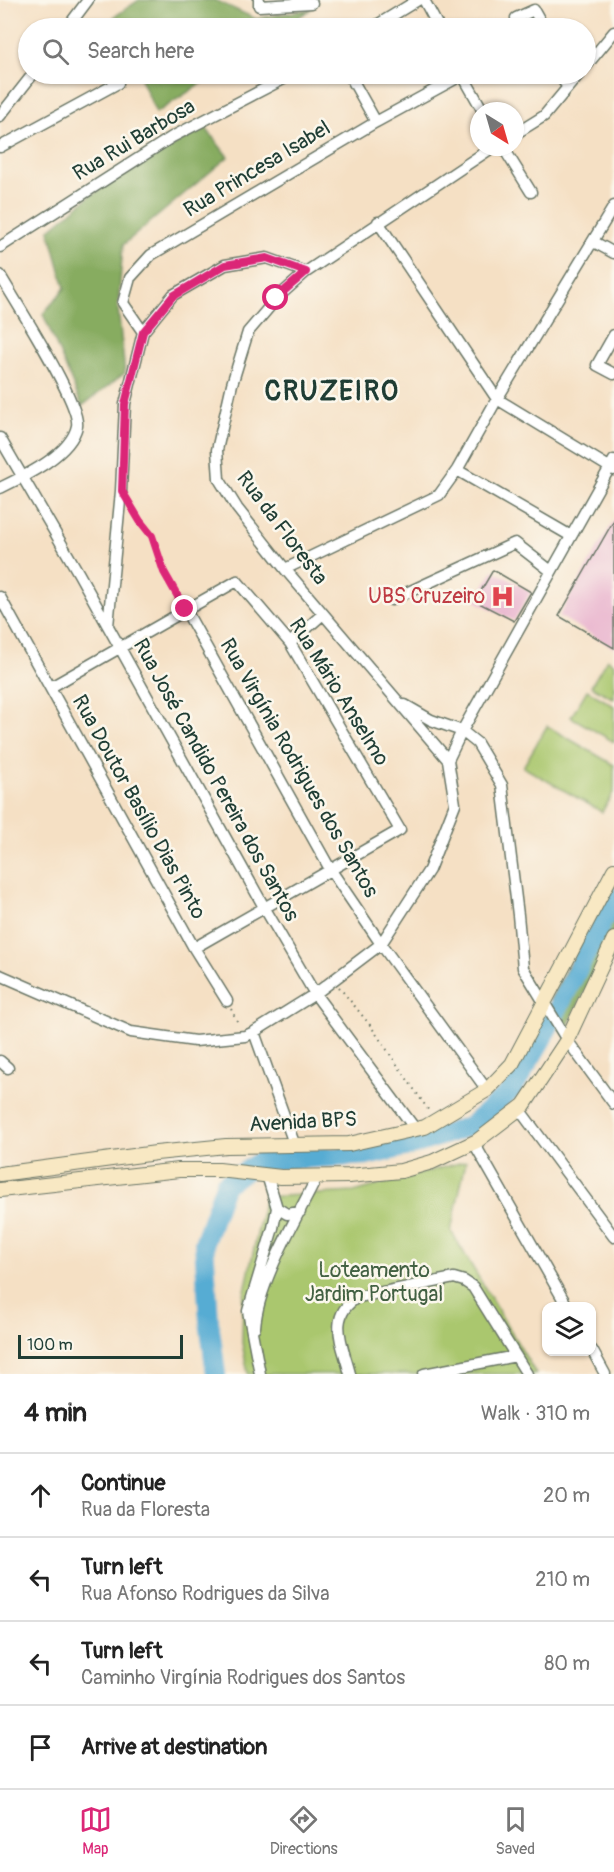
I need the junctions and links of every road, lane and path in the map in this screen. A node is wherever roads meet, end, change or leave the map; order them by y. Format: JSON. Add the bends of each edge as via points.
{"nodes":[{"id":1,"x":88,"y":0,"type":"edge"},
{"id":2,"x":259,"y":0,"type":"edge"},
{"id":3,"x":418,"y":0,"type":"edge"},
{"id":4,"x":424,"y":0,"type":"edge"},
{"id":5,"x":312,"y":3,"type":"dead end"},
{"id":6,"x":74,"y":18,"type":"edge"},
{"id":7,"x":388,"y":18,"type":"edge"},
{"id":8,"x":434,"y":18,"type":"edge"},
{"id":9,"x":516,"y":18,"type":"edge"},
{"id":10,"x":538,"y":18,"type":"edge"},
{"id":11,"x":614,"y":32,"type":"edge"},
{"id":12,"x":596,"y":53,"type":"edge"},
{"id":13,"x":25,"y":84,"type":"edge"},
{"id":14,"x":116,"y":84,"type":"edge"},
{"id":15,"x":274,"y":84,"type":"edge"},
{"id":16,"x":355,"y":84,"type":"edge"},
{"id":17,"x":445,"y":84,"type":"edge"},
{"id":18,"x":468,"y":84,"type":"edge"},
{"id":19,"x":566,"y":84,"type":"edge"},
{"id":20,"x":571,"y":84,"type":"edge"},
{"id":21,"x":568,"y":87,"type":"junction"},
{"id":22,"x":478,"y":102,"type":"edge"},
{"id":23,"x":0,"y":116,"type":"edge"},
{"id":24,"x":376,"y":122,"type":"junction"},
{"id":25,"x":524,"y":128,"type":"edge"},
{"id":26,"x":0,"y":147,"type":"edge"},
{"id":27,"x":479,"y":156,"type":"edge"},
{"id":28,"x":509,"y":156,"type":"edge"},
{"id":29,"x":531,"y":192,"type":"dead end"},
{"id":30,"x":614,"y":206,"type":"edge"},
{"id":31,"x":378,"y":222,"type":"junction"},
{"id":32,"x":594,"y":242,"type":"junction"},
{"id":33,"x":0,"y":247,"type":"edge"},
{"id":34,"x":614,"y":253,"type":"edge"},
{"id":35,"x":306,"y":272,"type":"junction"},
{"id":36,"x":0,"y":275,"type":"edge"},
{"id":37,"x":143,"y":332,"type":"junction"},
{"id":38,"x":614,"y":335,"type":"edge"},
{"id":39,"x":614,"y":374,"type":"edge"},
{"id":40,"x":497,"y":399,"type":"junction"},
{"id":41,"x":0,"y":438,"type":"edge"},
{"id":42,"x":612,"y":466,"type":"edge"},
{"id":43,"x":457,"y":470,"type":"junction"},
{"id":44,"x":22,"y":478,"type":"junction"},
{"id":45,"x":0,"y":488,"type":"edge"},
{"id":46,"x":122,"y":491,"type":"junction"},
{"id":47,"x":571,"y":536,"type":"junction"},
{"id":48,"x":285,"y":569,"type":"junction"},
{"id":49,"x":551,"y":571,"type":"junction"},
{"id":50,"x":0,"y":597,"type":"edge"},
{"id":51,"x":391,"y":600,"type":"dead end"},
{"id":52,"x":185,"y":609,"type":"junction"},
{"id":53,"x":323,"y":614,"type":"junction"},
{"id":54,"x":108,"y":626,"type":"junction"},
{"id":55,"x":290,"y":643,"type":"junction"},
{"id":56,"x":120,"y":648,"type":"junction"},
{"id":57,"x":51,"y":687,"type":"junction"},
{"id":58,"x":397,"y":700,"type":"junction"},
{"id":59,"x":462,"y":731,"type":"junction"},
{"id":60,"x":448,"y":760,"type":"junction"},
{"id":61,"x":330,"y":869,"type":"junction"},
{"id":62,"x":614,"y":870,"type":"edge"},
{"id":63,"x":264,"y":907,"type":"junction"},
{"id":64,"x":614,"y":939,"type":"edge"},
{"id":65,"x":381,"y":944,"type":"junction"},
{"id":66,"x":194,"y":948,"type":"junction"},
{"id":67,"x":0,"y":975,"type":"edge"},
{"id":68,"x":334,"y":980,"type":"junction"},
{"id":69,"x":315,"y":994,"type":"junction"},
{"id":70,"x":227,"y":1001,"type":"joint"},
{"id":71,"x":544,"y":1003,"type":"junction"},
{"id":72,"x":249,"y":1034,"type":"junction"},
{"id":73,"x":565,"y":1038,"type":"junction"},
{"id":74,"x":487,"y":1090,"type":"junction"},
{"id":75,"x":614,"y":1104,"type":"edge"},
{"id":76,"x":519,"y":1109,"type":"junction"},
{"id":77,"x":435,"y":1121,"type":"junction"},
{"id":78,"x":416,"y":1130,"type":"junction"},
{"id":79,"x":295,"y":1146,"type":"junction"},
{"id":80,"x":477,"y":1148,"type":"junction"},
{"id":81,"x":0,"y":1174,"type":"edge"},
{"id":82,"x":262,"y":1175,"type":"junction"},
{"id":83,"x":316,"y":1177,"type":"junction"},
{"id":84,"x":0,"y":1190,"type":"edge"},
{"id":85,"x":277,"y":1208,"type":"junction"},
{"id":86,"x":300,"y":1212,"type":"junction"},
{"id":87,"x":614,"y":1237,"type":"edge"},
{"id":88,"x":565,"y":1302,"type":"edge"},
{"id":89,"x":254,"y":1343,"type":"junction"},
{"id":90,"x":516,"y":1356,"type":"junction"},
{"id":91,"x":594,"y":1356,"type":"edge"},
{"id":92,"x":260,"y":1374,"type":"edge"},
{"id":93,"x":350,"y":1374,"type":"edge"},
{"id":94,"x":424,"y":1374,"type":"edge"},
{"id":95,"x":527,"y":1374,"type":"edge"},
{"id":96,"x":605,"y":1374,"type":"edge"}],
"edges":[{"from":1,"to":6,"type":"street"},
{"from":2,"to":5,"type":"street","via":[[259,6]]},
{"from":3,"to":7,"type":"street"},
{"from":4,"to":8,"type":"street"},
{"from":9,"to":10,"type":"street","via":[[534,10]]},
{"from":11,"to":12,"type":"street"},
{"from":13,"to":23,"type":"street"},
{"from":14,"to":26,"type":"street"},
{"from":15,"to":33,"type":"street","name":"Rua Rui Barbosa","via":[[172,137]]},
{"from":16,"to":24,"type":"street"},
{"from":17,"to":24,"type":"street","name":"Rua Princesa Isabel"},
{"from":18,"to":22,"type":"street"},
{"from":19,"to":21,"type":"street"},
{"from":20,"to":21,"type":"street"},
{"from":21,"to":25,"type":"street","via":[[544,116]]},
{"from":24,"to":37,"type":"street","name":"Rua Princesa Isabel","via":[[151,255],[130,278],[123,303]]},
{"from":27,"to":31,"type":"street","name":"Rua da Floresta"},
{"from":28,"to":29,"type":"street"},
{"from":30,"to":32,"type":"street"},
{"from":31,"to":35,"type":"street","name":"Rua da Floresta"},
{"from":31,"to":40,"type":"street"},
{"from":32,"to":34,"type":"street"},
{"from":32,"to":40,"type":"street"},
{"from":35,"to":37,"type":"street","via":[[267,258],[225,265],[173,296]]},
{"from":35,"to":48,"type":"street","name":"Rua da Floresta","via":[[276,298],[248,332],[217,450],[219,479]]},
{"from":36,"to":44,"type":"street","via":[[64,387],[75,410],[77,426],[56,456]]},
{"from":37,"to":46,"type":"street","via":[[125,404]]},
{"from":38,"to":39,"type":"street","via":[[597,365]]},
{"from":40,"to":42,"type":"street"},
{"from":40,"to":43,"type":"street"},
{"from":41,"to":44,"type":"street","name":"Rua José Candido Pereira dos Santos"},
{"from":42,"to":47,"type":"street"},
{"from":43,"to":47,"type":"street"},
{"from":43,"to":48,"type":"street","via":[[439,495]]},
{"from":44,"to":45,"type":"street"},
{"from":44,"to":54,"type":"street","name":"Rua José Candido Pereira dos Santos"},
{"from":46,"to":52,"type":"path","via":[[152,536],[164,572]]},
{"from":46,"to":54,"type":"street"},
{"from":47,"to":49,"type":"street"},
{"from":48,"to":53,"type":"street","name":"Rua da Floresta"},
{"from":49,"to":51,"type":"street","via":[[515,543]]},
{"from":49,"to":59,"type":"street"},
{"from":50,"to":57,"type":"street","name":"Rua Doutor Basílio Dias Pinto"},
{"from":52,"to":55,"type":"street","name":"Rua Mário Anselmo","via":[[237,581]]},
{"from":52,"to":56,"type":"street"},
{"from":52,"to":61,"type":"street","name":"Rua Virgínia Rodrigues dos Santos"},
{"from":53,"to":55,"type":"street"},
{"from":53,"to":58,"type":"street","name":"Rua da Floresta"},
{"from":54,"to":56,"type":"street","name":"Rua José Candido Pereira dos Santos"},
{"from":55,"to":61,"type":"street","name":"Rua Mário Anselmo","via":[[400,830]]},
{"from":56,"to":57,"type":"street"},
{"from":56,"to":63,"type":"street","name":"Rua José Candido Pereira dos Santos"},
{"from":57,"to":66,"type":"street","name":"Rua Doutor Basílio Dias Pinto"},
{"from":58,"to":59,"type":"street","via":[[431,720]]},
{"from":58,"to":60,"type":"street","name":"Rua da Floresta"},
{"from":59,"to":60,"type":"street"},
{"from":59,"to":71,"type":"street","via":[[477,743],[502,786],[523,968]]},
{"from":60,"to":65,"type":"street","via":[[455,804],[429,870]]},
{"from":61,"to":63,"type":"street"},
{"from":61,"to":65,"type":"street","name":"Rua Virgínia Rodrigues dos Santos"},
{"from":62,"to":71,"type":"main road","name":"Avenida BPS"},
{"from":63,"to":66,"type":"street"},
{"from":63,"to":69,"type":"street","name":"Rua José Candido Pereira dos Santos"},
{"from":64,"to":73,"type":"main road"},
{"from":65,"to":68,"type":"street"},
{"from":65,"to":74,"type":"street","name":"Rua Virgínia Rodrigues dos Santos"},
{"from":66,"to":70,"type":"street","name":"Rua Doutor Basílio Dias Pinto"},
{"from":67,"to":72,"type":"street","via":[[131,1032],[195,1041]]},
{"from":68,"to":69,"type":"street"},
{"from":68,"to":77,"type":"path","via":[[370,1025]]},
{"from":69,"to":72,"type":"street"},
{"from":69,"to":78,"type":"street","name":"Rua José Candido Pereira dos Santos"},
{"from":70,"to":72,"type":"path"},
{"from":71,"to":73,"type":"street"},
{"from":71,"to":74,"type":"main road","name":"Avenida BPS","via":[[512,1064]]},
{"from":72,"to":79,"type":"street"},
{"from":73,"to":75,"type":"street"},
{"from":73,"to":76,"type":"main road"},
{"from":74,"to":77,"type":"main road","name":"Avenida BPS"},
{"from":76,"to":80,"type":"main road"},
{"from":76,"to":87,"type":"street"},
{"from":77,"to":78,"type":"main road","name":"Avenida BPS"},
{"from":78,"to":79,"type":"main road","name":"Avenida BPS","via":[[349,1144]]},
{"from":79,"to":81,"type":"main road","name":"Avenida BPS","via":[[214,1148]]},
{"from":80,"to":83,"type":"main road","via":[[400,1171]]},
{"from":80,"to":88,"type":"street"},
{"from":82,"to":83,"type":"main road"},
{"from":82,"to":84,"type":"main road","via":[[179,1170]]},
{"from":82,"to":85,"type":"street"},
{"from":83,"to":86,"type":"street"},
{"from":85,"to":86,"type":"street","via":[[287,1214]]},
{"from":85,"to":89,"type":"street","via":[[248,1311]]},
{"from":86,"to":89,"type":"street","via":[[256,1313]]},
{"from":89,"to":92,"type":"street"},
{"from":90,"to":93,"type":"street","via":[[473,1287],[454,1278],[358,1296],[347,1303],[338,1326]]},
{"from":90,"to":94,"type":"street"},
{"from":90,"to":95,"type":"street"},
{"from":91,"to":96,"type":"street"}]}
